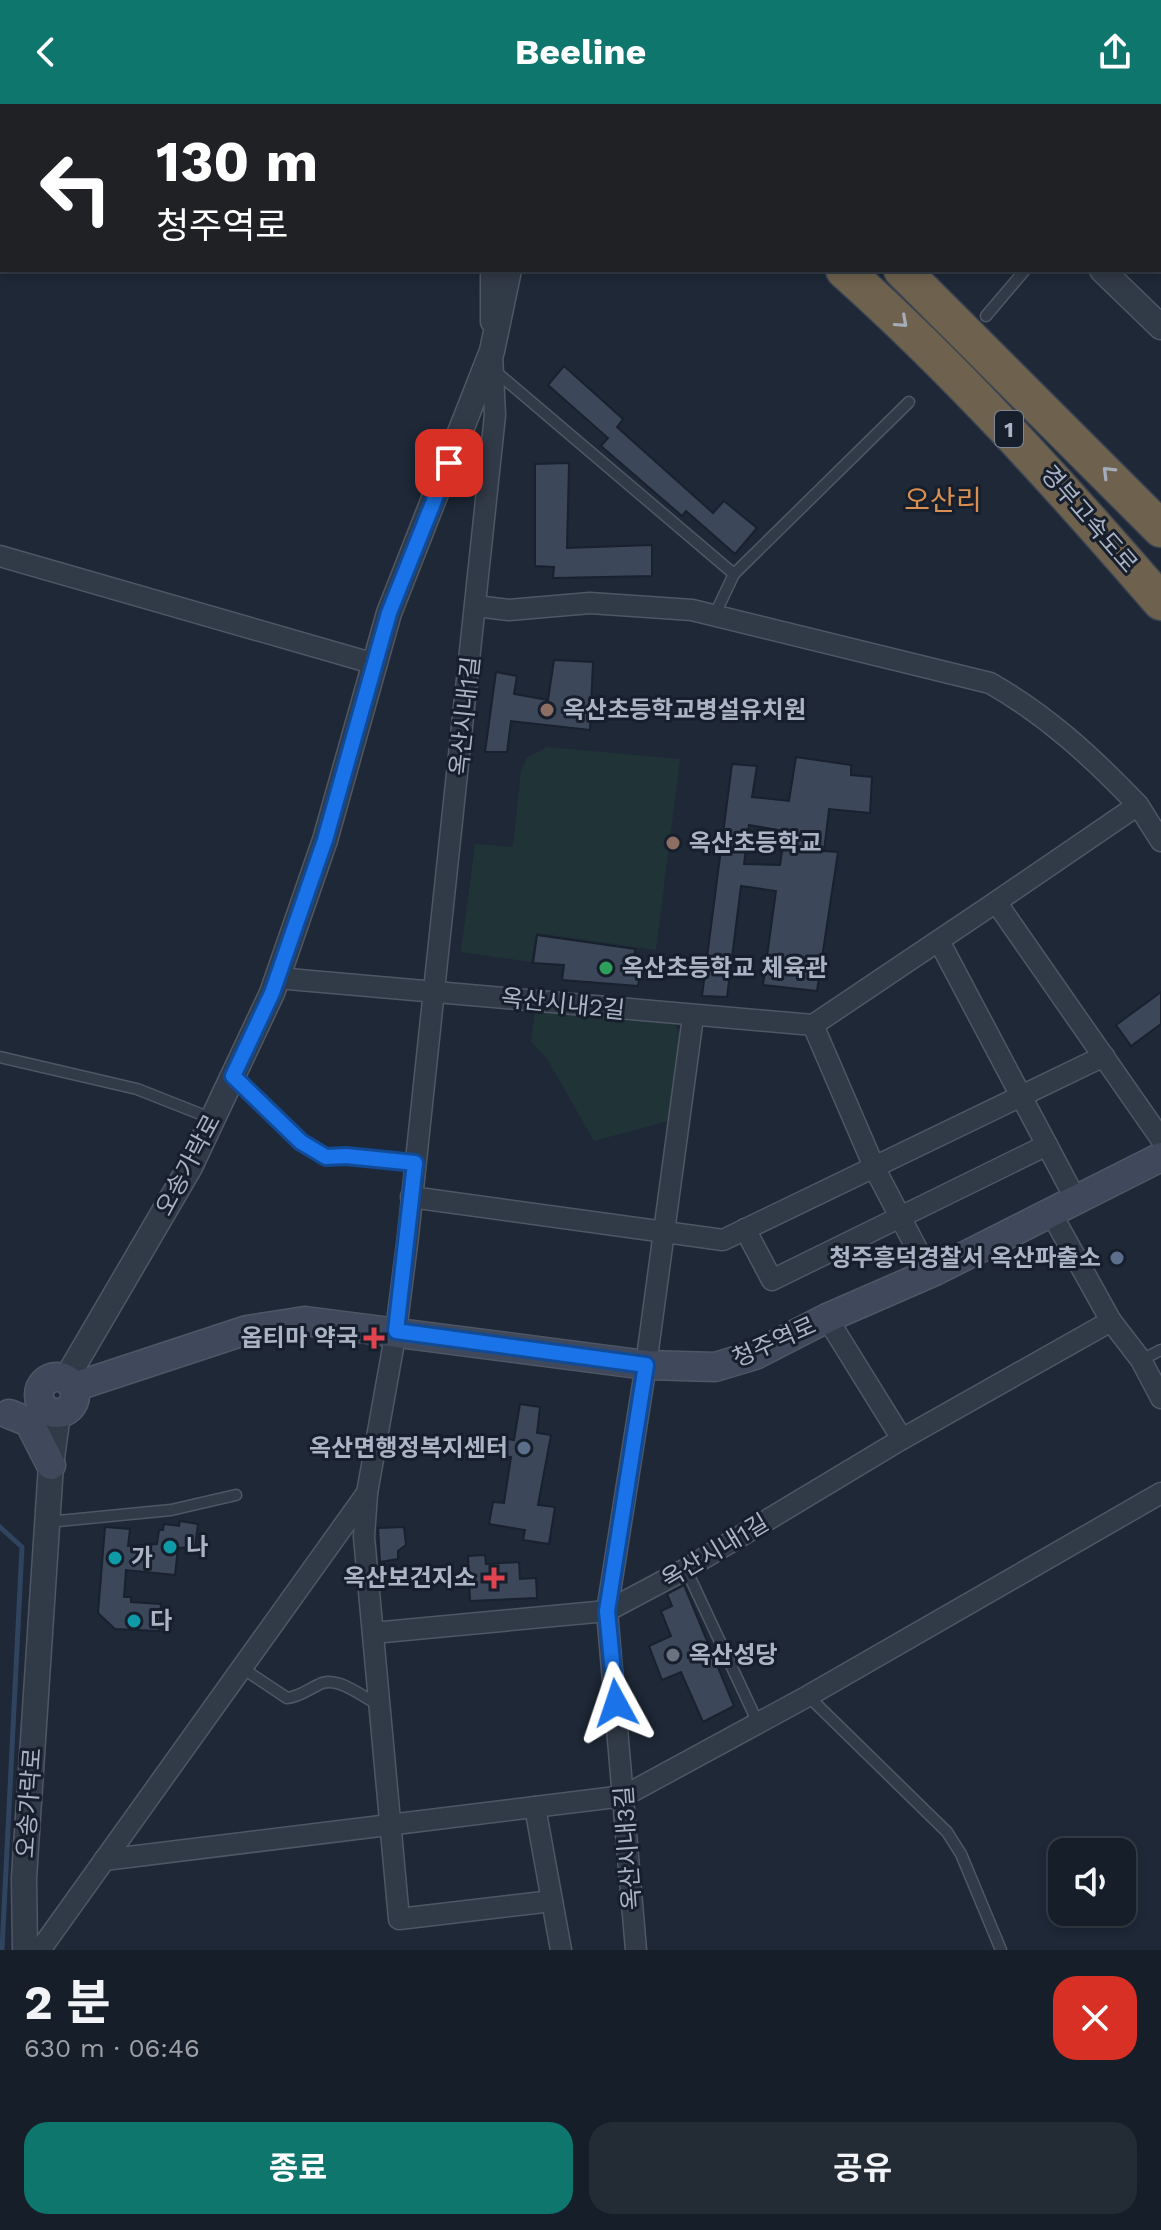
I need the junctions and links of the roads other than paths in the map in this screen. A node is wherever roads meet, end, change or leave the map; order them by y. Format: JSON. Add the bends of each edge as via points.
{"nodes":[{"id":1,"x":491,"y":272,"type":"edge"},
{"id":2,"x":509,"y":272,"type":"edge"},
{"id":3,"x":846,"y":272,"type":"edge"},
{"id":4,"x":904,"y":272,"type":"edge"},
{"id":5,"x":1023,"y":272,"type":"edge"},
{"id":6,"x":1104,"y":272,"type":"edge"},
{"id":7,"x":986,"y":316,"type":"dead end"},
{"id":8,"x":1161,"y":327,"type":"edge"},
{"id":9,"x":492,"y":360,"type":"junction"},
{"id":10,"x":909,"y":402,"type":"dead end"},
{"id":11,"x":1161,"y":529,"type":"edge"},
{"id":12,"x":0,"y":556,"type":"edge"},
{"id":13,"x":734,"y":574,"type":"junction"},
{"id":14,"x":1161,"y":602,"type":"edge"},
{"id":15,"x":476,"y":606,"type":"junction"},
{"id":16,"x":715,"y":614,"type":"junction"},
{"id":17,"x":375,"y":664,"type":"junction"},
{"id":18,"x":1138,"y":805,"type":"junction"},
{"id":19,"x":1161,"y":841,"type":"edge"},
{"id":20,"x":996,"y":902,"type":"junction"},
{"id":21,"x":939,"y":941,"type":"junction"},
{"id":22,"x":277,"y":978,"type":"junction"},
{"id":23,"x":432,"y":991,"type":"junction"},
{"id":24,"x":693,"y":1017,"type":"junction"},
{"id":25,"x":813,"y":1025,"type":"junction"},
{"id":26,"x":1104,"y":1056,"type":"junction"},
{"id":27,"x":0,"y":1057,"type":"edge"},
{"id":28,"x":233,"y":1076,"type":"junction"},
{"id":29,"x":1022,"y":1097,"type":"junction"},
{"id":30,"x":213,"y":1119,"type":"junction"},
{"id":31,"x":1161,"y":1139,"type":"edge"},
{"id":32,"x":1047,"y":1145,"type":"junction"},
{"id":33,"x":1161,"y":1157,"type":"edge"},
{"id":34,"x":415,"y":1163,"type":"junction"},
{"id":35,"x":875,"y":1169,"type":"junction"},
{"id":36,"x":411,"y":1197,"type":"junction"},
{"id":37,"x":1076,"y":1200,"type":"junction"},
{"id":38,"x":1051,"y":1213,"type":"junction"},
{"id":39,"x":902,"y":1220,"type":"junction"},
{"id":40,"x":745,"y":1229,"type":"junction"},
{"id":41,"x":664,"y":1232,"type":"junction"},
{"id":42,"x":930,"y":1274,"type":"junction"},
{"id":43,"x":827,"y":1318,"type":"junction"},
{"id":44,"x":1111,"y":1321,"type":"junction"},
{"id":45,"x":396,"y":1331,"type":"junction"},
{"id":46,"x":1161,"y":1350,"type":"edge"},
{"id":47,"x":1141,"y":1360,"type":"junction"},
{"id":48,"x":646,"y":1365,"type":"junction"},
{"id":49,"x":70,"y":1383,"type":"junction"},
{"id":50,"x":1161,"y":1398,"type":"edge"},
{"id":51,"x":49,"y":1407,"type":"junction"},
{"id":52,"x":5,"y":1415,"type":"edge"},
{"id":53,"x":902,"y":1439,"type":"junction"},
{"id":54,"x":51,"y":1465,"type":"junction"},
{"id":55,"x":367,"y":1493,"type":"junction"},
{"id":56,"x":1161,"y":1493,"type":"edge"},
{"id":57,"x":236,"y":1495,"type":"dead end"},
{"id":58,"x":47,"y":1522,"type":"junction"},
{"id":59,"x":686,"y":1569,"type":"junction"},
{"id":60,"x":607,"y":1611,"type":"junction"},
{"id":61,"x":373,"y":1633,"type":"junction"},
{"id":62,"x":241,"y":1668,"type":"junction"},
{"id":63,"x":808,"y":1696,"type":"junction"},
{"id":64,"x":380,"y":1706,"type":"junction"},
{"id":65,"x":758,"y":1724,"type":"junction"},
{"id":66,"x":624,"y":1796,"type":"junction"},
{"id":67,"x":535,"y":1807,"type":"junction"},
{"id":68,"x":392,"y":1825,"type":"junction"},
{"id":69,"x":104,"y":1860,"type":"junction"},
{"id":70,"x":552,"y":1901,"type":"junction"},
{"id":71,"x":25,"y":1950,"type":"edge"},
{"id":72,"x":40,"y":1950,"type":"edge"},
{"id":73,"x":561,"y":1950,"type":"edge"},
{"id":74,"x":636,"y":1950,"type":"edge"},
{"id":75,"x":1001,"y":1950,"type":"edge"}],
"edges":[{"from":1,"to":9,"type":"street"},
{"from":2,"to":9,"type":"street","name":"옥산시내1길"},
{"from":3,"to":14,"type":"highway","name":"경부고속도로","number":"1","one_way":true,"via":[[1024,444]]},
{"from":11,"to":4,"type":"highway","name":"경부고속도로","number":"1","one_way":true},
{"from":5,"to":7,"type":"lane"},
{"from":6,"to":8,"type":"street"},
{"from":9,"to":13,"type":"lane"},
{"from":9,"to":15,"type":"street","name":"옥산시내1길","via":[[495,415]]},
{"from":9,"to":17,"type":"street","name":"오송가락로","via":[[389,613]]},
{"from":10,"to":13,"type":"lane"},
{"from":12,"to":17,"type":"street"},
{"from":13,"to":16,"type":"lane"},
{"from":15,"to":16,"type":"street","via":[[509,610],[590,603]]},
{"from":15,"to":23,"type":"street","name":"옥산시내1길"},
{"from":16,"to":18,"type":"street","via":[[990,683],[1034,708],[1092,756]]},
{"from":17,"to":22,"type":"street","name":"오송가락로","via":[[325,840]]},
{"from":18,"to":19,"type":"street"},
{"from":18,"to":20,"type":"street"},
{"from":20,"to":21,"type":"street"},
{"from":20,"to":26,"type":"street"},
{"from":21,"to":25,"type":"street"},
{"from":21,"to":29,"type":"street"},
{"from":22,"to":23,"type":"street","name":"옥산시내2길"},
{"from":22,"to":28,"type":"street","name":"오송가락로"},
{"from":23,"to":24,"type":"street","name":"옥산시내2길"},
{"from":23,"to":34,"type":"street","name":"옥산시내1길"},
{"from":24,"to":25,"type":"street","name":"옥산시내2길"},
{"from":24,"to":41,"type":"street"},
{"from":25,"to":35,"type":"street"},
{"from":26,"to":29,"type":"street"},
{"from":26,"to":31,"type":"street"},
{"from":27,"to":30,"type":"lane","via":[[137,1089]]},
{"from":28,"to":30,"type":"street","name":"오송가락로"},
{"from":28,"to":34,"type":"lane","via":[[301,1142],[326,1157]]},
{"from":29,"to":32,"type":"street"},
{"from":29,"to":35,"type":"street"},
{"from":30,"to":49,"type":"street","name":"오송가락로"},
{"from":32,"to":37,"type":"street"},
{"from":32,"to":39,"type":"street"},
{"from":33,"to":37,"type":"main road","name":"청주역로"},
{"from":34,"to":36,"type":"street","name":"옥산시내1길"},
{"from":35,"to":39,"type":"street"},
{"from":35,"to":40,"type":"street"},
{"from":36,"to":41,"type":"street"},
{"from":36,"to":45,"type":"street","name":"옥산시내1길"},
{"from":37,"to":38,"type":"main road","name":"청주역로"},
{"from":38,"to":42,"type":"main road","name":"청주역로"},
{"from":38,"to":44,"type":"street"},
{"from":39,"to":40,"type":"street","via":[[772,1280]]},
{"from":39,"to":42,"type":"street"},
{"from":40,"to":41,"type":"street","via":[[723,1240]]},
{"from":41,"to":48,"type":"street"},
{"from":42,"to":43,"type":"main road","name":"청주역로"},
{"from":43,"to":48,"type":"main road","name":"청주역로","via":[[732,1364]]},
{"from":43,"to":53,"type":"street"},
{"from":44,"to":47,"type":"street"},
{"from":44,"to":53,"type":"street","name":"옥산시내1길"},
{"from":45,"to":48,"type":"main road","name":"청주역로"},
{"from":45,"to":49,"type":"main road","name":"청주역로","via":[[305,1321],[247,1330]]},
{"from":45,"to":55,"type":"street","name":"옥산시내1길"},
{"from":46,"to":47,"type":"lane"},
{"from":47,"to":50,"type":"street"},
{"from":48,"to":60,"type":"street","name":"옥산시내3길"},
{"from":49,"to":51,"type":"main road","via":[[73,1405]]},
{"from":51,"to":52,"type":"main road"},
{"from":51,"to":54,"type":"street","name":"오송가락로"},
{"from":52,"to":54,"type":"main road","via":[[29,1422]]},
{"from":53,"to":59,"type":"street","name":"옥산시내1길"},
{"from":54,"to":58,"type":"street","name":"오송가락로"},
{"from":55,"to":61,"type":"street","name":"옥산시내1길","via":[[364,1537]]},
{"from":55,"to":62,"type":"street","name":"옥산시내1길"},
{"from":56,"to":63,"type":"street"},
{"from":57,"to":58,"type":"lane","via":[[171,1510]]},
{"from":58,"to":71,"type":"street","name":"오송가락로","via":[[24,1878]]},
{"from":59,"to":60,"type":"street","name":"옥산시내1길"},
{"from":59,"to":65,"type":"lane"},
{"from":60,"to":61,"type":"street","name":"옥산시내1길"},
{"from":60,"to":66,"type":"street","name":"옥산시내3길"},
{"from":61,"to":64,"type":"street","name":"옥산시내1길"},
{"from":62,"to":64,"type":"lane","via":[[287,1698],[333,1680]]},
{"from":62,"to":69,"type":"street","name":"옥산시내1길"},
{"from":63,"to":65,"type":"street"},
{"from":63,"to":75,"type":"lane","via":[[938,1820],[961,1854]]},
{"from":64,"to":68,"type":"street","name":"옥산시내1길"},
{"from":65,"to":66,"type":"street"},
{"from":66,"to":67,"type":"street"},
{"from":66,"to":74,"type":"street","name":"옥산시내3길"},
{"from":67,"to":68,"type":"street"},
{"from":67,"to":70,"type":"street"},
{"from":68,"to":69,"type":"street"},
{"from":68,"to":70,"type":"street","name":"옥산시내1길","via":[[399,1919]]},
{"from":69,"to":72,"type":"street","name":"옥산시내1길"},
{"from":70,"to":73,"type":"street"}]}
